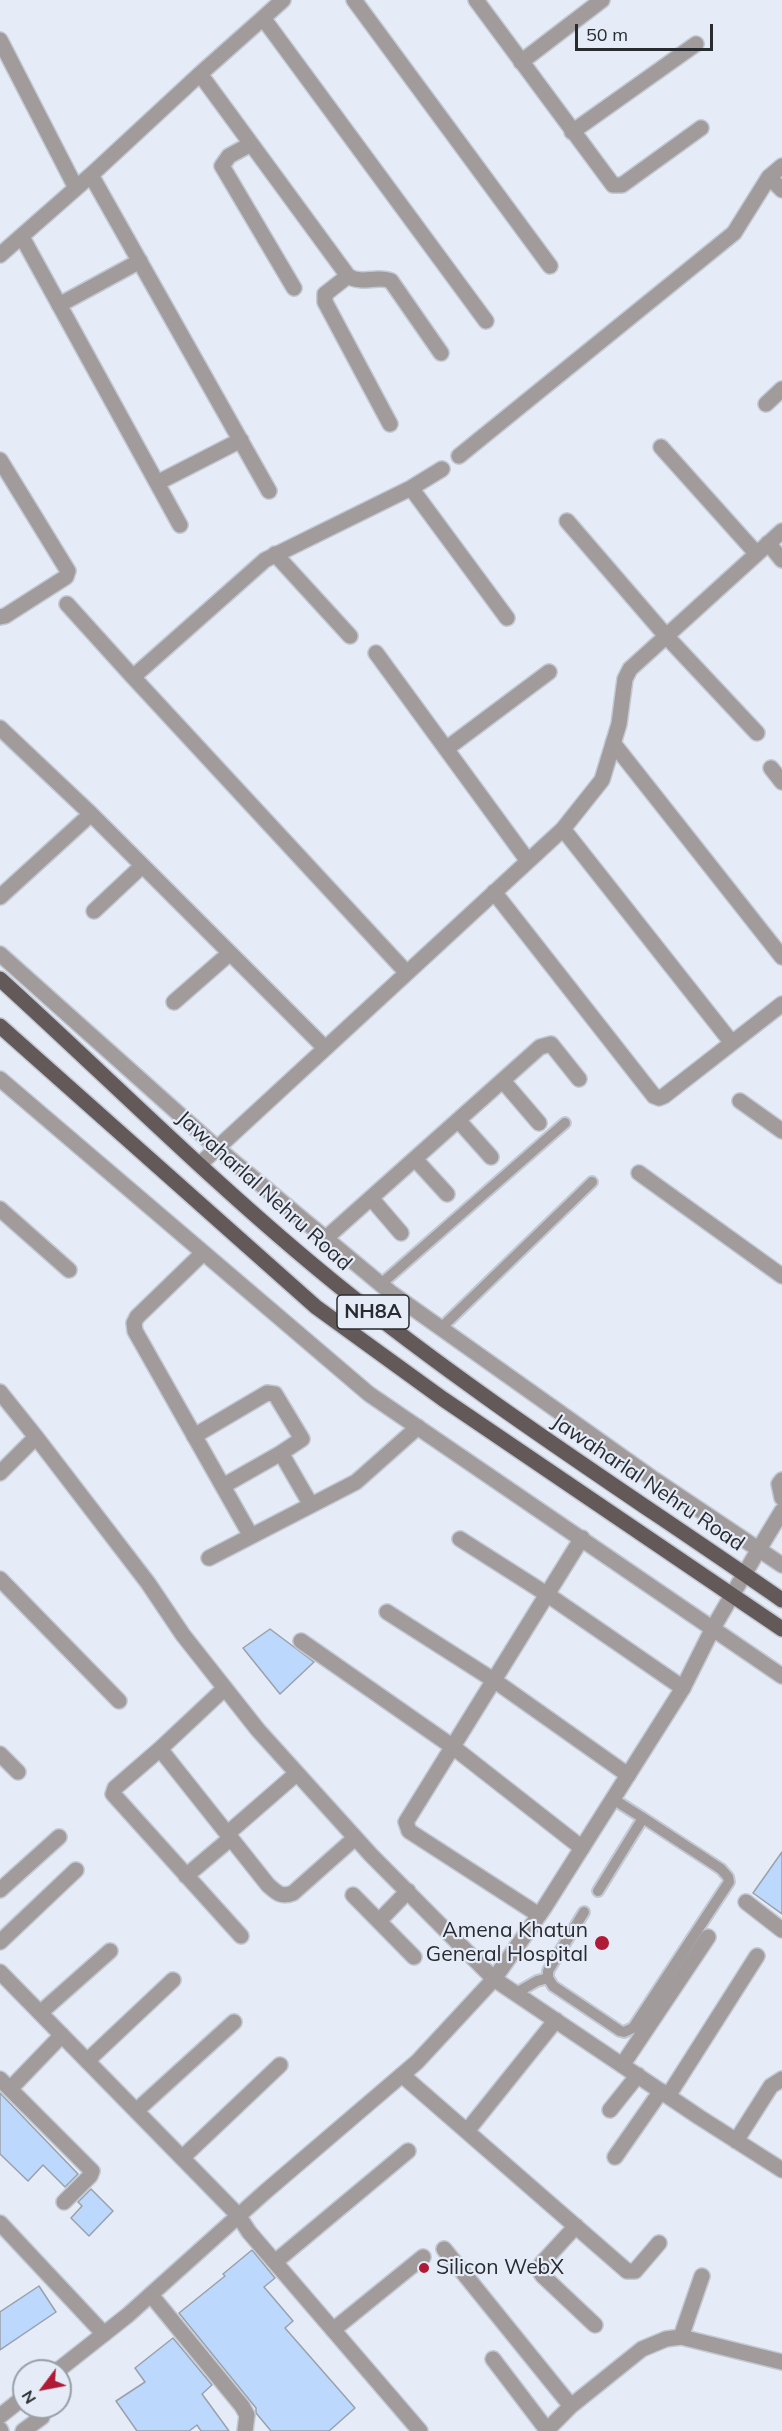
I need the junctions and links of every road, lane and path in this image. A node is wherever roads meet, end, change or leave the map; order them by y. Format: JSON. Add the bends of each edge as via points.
{"nodes":[{"id":1,"x":283,"y":0,"type":"edge"},
{"id":2,"x":354,"y":0,"type":"edge"},
{"id":3,"x":476,"y":0,"type":"edge"},
{"id":4,"x":602,"y":0,"type":"edge"},
{"id":5,"x":263,"y":18,"type":"junction"},
{"id":6,"x":0,"y":40,"type":"edge"},
{"id":7,"x":696,"y":44,"type":"dead end"},
{"id":8,"x":521,"y":62,"type":"junction"},
{"id":9,"x":200,"y":74,"type":"junction"},
{"id":10,"x":701,"y":128,"type":"dead end"},
{"id":11,"x":572,"y":132,"type":"junction"},
{"id":12,"x":251,"y":144,"type":"junction"},
{"id":13,"x":782,"y":166,"type":"edge"},
{"id":14,"x":91,"y":175,"type":"junction"},
{"id":15,"x":769,"y":177,"type":"junction"},
{"id":16,"x":76,"y":188,"type":"junction"},
{"id":17,"x":782,"y":190,"type":"edge"},
{"id":18,"x":22,"y":237,"type":"junction"},
{"id":19,"x":0,"y":255,"type":"edge"},
{"id":20,"x":140,"y":261,"type":"junction"},
{"id":21,"x":550,"y":266,"type":"dead end"},
{"id":22,"x":348,"y":276,"type":"junction"},
{"id":23,"x":294,"y":288,"type":"dead end"},
{"id":24,"x":59,"y":305,"type":"junction"},
{"id":25,"x":486,"y":321,"type":"dead end"},
{"id":26,"x":441,"y":353,"type":"dead end"},
{"id":27,"x":782,"y":389,"type":"edge"},
{"id":28,"x":766,"y":404,"type":"dead end"},
{"id":29,"x":390,"y":424,"type":"dead end"},
{"id":30,"x":241,"y":440,"type":"junction"},
{"id":31,"x":661,"y":447,"type":"dead end"},
{"id":32,"x":459,"y":456,"type":"dead end"},
{"id":33,"x":0,"y":460,"type":"edge"},
{"id":34,"x":442,"y":469,"type":"dead end"},
{"id":35,"x":157,"y":483,"type":"junction"},
{"id":36,"x":411,"y":488,"type":"junction"},
{"id":37,"x":269,"y":491,"type":"dead end"},
{"id":38,"x":567,"y":521,"type":"dead end"},
{"id":39,"x":180,"y":525,"type":"dead end"},
{"id":40,"x":782,"y":531,"type":"edge"},
{"id":41,"x":768,"y":543,"type":"junction"},
{"id":42,"x":756,"y":553,"type":"junction"},
{"id":43,"x":275,"y":554,"type":"junction"},
{"id":44,"x":782,"y":560,"type":"edge"},
{"id":45,"x":67,"y":604,"type":"dead end"},
{"id":46,"x":0,"y":617,"type":"edge"},
{"id":47,"x":507,"y":618,"type":"dead end"},
{"id":48,"x":350,"y":636,"type":"dead end"},
{"id":49,"x":667,"y":637,"type":"junction"},
{"id":50,"x":376,"y":653,"type":"dead end"},
{"id":51,"x":549,"y":672,"type":"dead end"},
{"id":52,"x":133,"y":678,"type":"junction"},
{"id":53,"x":0,"y":728,"type":"edge"},
{"id":54,"x":757,"y":733,"type":"dead end"},
{"id":55,"x":613,"y":743,"type":"junction"},
{"id":56,"x":446,"y":748,"type":"junction"},
{"id":57,"x":771,"y":768,"type":"dead end"},
{"id":58,"x":782,"y":782,"type":"edge"},
{"id":59,"x":91,"y":814,"type":"junction"},
{"id":60,"x":563,"y":829,"type":"junction"},
{"id":61,"x":528,"y":861,"type":"junction"},
{"id":62,"x":142,"y":866,"type":"junction"},
{"id":63,"x":494,"y":892,"type":"junction"},
{"id":64,"x":0,"y":897,"type":"edge"},
{"id":65,"x":94,"y":911,"type":"dead end"},
{"id":66,"x":230,"y":953,"type":"junction"},
{"id":67,"x":0,"y":954,"type":"edge"},
{"id":68,"x":782,"y":957,"type":"edge"},
{"id":69,"x":407,"y":973,"type":"junction"},
{"id":70,"x":0,"y":979,"type":"edge"},
{"id":71,"x":174,"y":1002,"type":"dead end"},
{"id":72,"x":782,"y":1004,"type":"edge"},
{"id":73,"x":0,"y":1026,"type":"edge"},
{"id":74,"x":732,"y":1043,"type":"junction"},
{"id":75,"x":326,"y":1048,"type":"junction"},
{"id":76,"x":0,"y":1079,"type":"edge"},
{"id":77,"x":579,"y":1079,"type":"dead end"},
{"id":78,"x":503,"y":1081,"type":"junction"},
{"id":79,"x":740,"y":1101,"type":"dead end"},
{"id":80,"x":458,"y":1120,"type":"junction"},
{"id":81,"x":539,"y":1123,"type":"dead end"},
{"id":82,"x":565,"y":1124,"type":"dead end"},
{"id":83,"x":782,"y":1131,"type":"edge"},
{"id":84,"x":217,"y":1148,"type":"junction"},
{"id":85,"x":491,"y":1157,"type":"dead end"},
{"id":86,"x":415,"y":1159,"type":"junction"},
{"id":87,"x":200,"y":1164,"type":"junction"},
{"id":88,"x":639,"y":1173,"type":"dead end"},
{"id":89,"x":592,"y":1182,"type":"dead end"},
{"id":90,"x":447,"y":1194,"type":"dead end"},
{"id":91,"x":371,"y":1198,"type":"junction"},
{"id":92,"x":0,"y":1209,"type":"edge"},
{"id":93,"x":402,"y":1233,"type":"dead end"},
{"id":94,"x":326,"y":1238,"type":"junction"},
{"id":95,"x":203,"y":1253,"type":"junction"},
{"id":96,"x":69,"y":1270,"type":"dead end"},
{"id":97,"x":782,"y":1276,"type":"edge"},
{"id":98,"x":381,"y":1284,"type":"junction"},
{"id":99,"x":441,"y":1328,"type":"junction"},
{"id":100,"x":0,"y":1392,"type":"edge"},
{"id":101,"x":418,"y":1427,"type":"junction"},
{"id":102,"x":194,"y":1436,"type":"junction"},
{"id":103,"x":36,"y":1437,"type":"junction"},
{"id":104,"x":281,"y":1453,"type":"junction"},
{"id":105,"x":0,"y":1473,"type":"edge"},
{"id":106,"x":782,"y":1480,"type":"edge"},
{"id":107,"x":223,"y":1486,"type":"junction"},
{"id":108,"x":782,"y":1498,"type":"edge"},
{"id":109,"x":311,"y":1505,"type":"junction"},
{"id":110,"x":782,"y":1511,"type":"edge"},
{"id":111,"x":251,"y":1536,"type":"junction"},
{"id":112,"x":582,"y":1538,"type":"junction"},
{"id":113,"x":460,"y":1539,"type":"dead end"},
{"id":114,"x":759,"y":1550,"type":"junction"},
{"id":115,"x":209,"y":1558,"type":"dead end"},
{"id":116,"x":782,"y":1565,"type":"edge"},
{"id":117,"x":744,"y":1574,"type":"junction"},
{"id":118,"x":0,"y":1579,"type":"edge"},
{"id":119,"x":548,"y":1595,"type":"junction"},
{"id":120,"x":733,"y":1595,"type":"junction"},
{"id":121,"x":782,"y":1600,"type":"edge"},
{"id":122,"x":387,"y":1612,"type":"dead end"},
{"id":123,"x":713,"y":1628,"type":"junction"},
{"id":124,"x":782,"y":1629,"type":"edge"},
{"id":125,"x":301,"y":1641,"type":"dead end"},
{"id":126,"x":782,"y":1676,"type":"edge"},
{"id":127,"x":495,"y":1681,"type":"junction"},
{"id":128,"x":225,"y":1688,"type":"junction"},
{"id":129,"x":682,"y":1688,"type":"junction"},
{"id":130,"x":119,"y":1701,"type":"dead end"},
{"id":131,"x":453,"y":1747,"type":"junction"},
{"id":132,"x":160,"y":1749,"type":"junction"},
{"id":133,"x":0,"y":1754,"type":"edge"},
{"id":134,"x":18,"y":1772,"type":"dead end"},
{"id":135,"x":296,"y":1774,"type":"junction"},
{"id":136,"x":628,"y":1775,"type":"junction"},
{"id":137,"x":613,"y":1799,"type":"junction"},
{"id":138,"x":643,"y":1818,"type":"junction"},
{"id":139,"x":229,"y":1836,"type":"junction"},
{"id":140,"x":59,"y":1837,"type":"dead end"},
{"id":141,"x":355,"y":1838,"type":"junction"},
{"id":142,"x":582,"y":1848,"type":"junction"},
{"id":143,"x":76,"y":1870,"type":"dead end"},
{"id":144,"x":186,"y":1876,"type":"junction"},
{"id":145,"x":0,"y":1890,"type":"edge"},
{"id":146,"x":598,"y":1891,"type":"dead end"},
{"id":147,"x":408,"y":1892,"type":"junction"},
{"id":148,"x":353,"y":1895,"type":"dead end"},
{"id":149,"x":746,"y":1902,"type":"dead end"},
{"id":150,"x":584,"y":1912,"type":"dead end"},
{"id":151,"x":539,"y":1915,"type":"junction"},
{"id":152,"x":379,"y":1921,"type":"junction"},
{"id":153,"x":782,"y":1930,"type":"edge"},
{"id":154,"x":241,"y":1935,"type":"dead end"},
{"id":155,"x":708,"y":1937,"type":"dead end"},
{"id":156,"x":0,"y":1942,"type":"edge"},
{"id":157,"x":110,"y":1952,"type":"dead end"},
{"id":158,"x":757,"y":1956,"type":"dead end"},
{"id":159,"x":414,"y":1957,"type":"dead end"},
{"id":160,"x":0,"y":1972,"type":"edge"},
{"id":161,"x":548,"y":1978,"type":"junction"},
{"id":162,"x":494,"y":1979,"type":"junction"},
{"id":163,"x":173,"y":1980,"type":"dead end"},
{"id":164,"x":516,"y":1993,"type":"junction"},
{"id":165,"x":40,"y":2013,"type":"junction"},
{"id":166,"x":556,"y":2020,"type":"junction"},
{"id":167,"x":234,"y":2022,"type":"dead end"},
{"id":168,"x":62,"y":2035,"type":"junction"},
{"id":169,"x":87,"y":2061,"type":"junction"},
{"id":170,"x":623,"y":2064,"type":"junction"},
{"id":171,"x":280,"y":2065,"type":"dead end"},
{"id":172,"x":402,"y":2074,"type":"junction"},
{"id":173,"x":638,"y":2075,"type":"junction"},
{"id":174,"x":782,"y":2079,"type":"edge"},
{"id":175,"x":5,"y":2084,"type":"edge"},
{"id":176,"x":665,"y":2093,"type":"junction"},
{"id":177,"x":610,"y":2110,"type":"dead end"},
{"id":178,"x":136,"y":2111,"type":"junction"},
{"id":179,"x":466,"y":2131,"type":"junction"},
{"id":180,"x":736,"y":2141,"type":"junction"},
{"id":181,"x":408,"y":2151,"type":"dead end"},
{"id":182,"x":615,"y":2157,"type":"dead end"},
{"id":183,"x":182,"y":2158,"type":"junction"},
{"id":184,"x":782,"y":2170,"type":"edge"},
{"id":185,"x":64,"y":2202,"type":"dead end"},
{"id":186,"x":238,"y":2215,"type":"junction"},
{"id":187,"x":0,"y":2223,"type":"edge"},
{"id":188,"x":576,"y":2226,"type":"junction"},
{"id":189,"x":659,"y":2243,"type":"dead end"},
{"id":190,"x":444,"y":2249,"type":"dead end"},
{"id":191,"x":423,"y":2257,"type":"dead end"},
{"id":192,"x":274,"y":2262,"type":"junction"},
{"id":193,"x":702,"y":2276,"type":"dead end"},
{"id":194,"x":151,"y":2295,"type":"junction"},
{"id":195,"x":595,"y":2325,"type":"dead end"},
{"id":196,"x":333,"y":2330,"type":"junction"},
{"id":197,"x":104,"y":2334,"type":"junction"},
{"id":198,"x":681,"y":2337,"type":"junction"},
{"id":199,"x":72,"y":2359,"type":"edge"},
{"id":200,"x":493,"y":2360,"type":"dead end"},
{"id":201,"x":782,"y":2362,"type":"edge"},
{"id":202,"x":12,"y":2406,"type":"edge"},
{"id":203,"x":571,"y":2406,"type":"junction"},
{"id":204,"x":0,"y":2416,"type":"edge"},
{"id":205,"x":38,"y":2419,"type":"edge"},
{"id":206,"x":23,"y":2431,"type":"edge"},
{"id":207,"x":245,"y":2431,"type":"edge"},
{"id":208,"x":420,"y":2431,"type":"edge"},
{"id":209,"x":547,"y":2431,"type":"edge"}],
"edges":[{"from":1,"to":5,"type":"street"},
{"from":2,"to":21,"type":"street"},
{"from":3,"to":8,"type":"street"},
{"from":4,"to":8,"type":"street"},
{"from":5,"to":9,"type":"street"},
{"from":5,"to":25,"type":"street"},
{"from":6,"to":16,"type":"street"},
{"from":7,"to":11,"type":"street"},
{"from":8,"to":11,"type":"street"},
{"from":9,"to":12,"type":"street"},
{"from":9,"to":14,"type":"street"},
{"from":10,"to":11,"type":"street","via":[[618,186],[609,182]]},
{"from":12,"to":22,"type":"street"},
{"from":12,"to":23,"type":"street","via":[[229,156],[222,166]]},
{"from":13,"to":15,"type":"street"},
{"from":14,"to":16,"type":"street"},
{"from":14,"to":20,"type":"street"},
{"from":15,"to":17,"type":"street"},
{"from":15,"to":32,"type":"street","via":[[734,233]]},
{"from":16,"to":18,"type":"street"},
{"from":18,"to":19,"type":"street"},
{"from":18,"to":24,"type":"street"},
{"from":20,"to":24,"type":"street"},
{"from":20,"to":30,"type":"street"},
{"from":22,"to":26,"type":"street","via":[[360,281],[392,280]]},
{"from":22,"to":29,"type":"street","via":[[325,294],[325,302]]},
{"from":24,"to":35,"type":"street"},
{"from":27,"to":28,"type":"street"},
{"from":30,"to":35,"type":"street"},
{"from":30,"to":37,"type":"street"},
{"from":31,"to":42,"type":"street"},
{"from":33,"to":46,"type":"street","via":[[68,572],[55,585]]},
{"from":34,"to":36,"type":"street"},
{"from":35,"to":39,"type":"street"},
{"from":36,"to":43,"type":"street"},
{"from":36,"to":47,"type":"street"},
{"from":38,"to":49,"type":"street"},
{"from":40,"to":41,"type":"street"},
{"from":41,"to":42,"type":"street"},
{"from":41,"to":44,"type":"street"},
{"from":42,"to":49,"type":"street"},
{"from":43,"to":48,"type":"street"},
{"from":43,"to":52,"type":"street"},
{"from":45,"to":52,"type":"street"},
{"from":49,"to":54,"type":"street"},
{"from":49,"to":55,"type":"street","via":[[627,673]]},
{"from":50,"to":56,"type":"street"},
{"from":51,"to":56,"type":"street"},
{"from":52,"to":69,"type":"street"},
{"from":53,"to":59,"type":"street"},
{"from":55,"to":60,"type":"street","via":[[602,780]]},
{"from":55,"to":68,"type":"street"},
{"from":56,"to":61,"type":"street"},
{"from":57,"to":58,"type":"street"},
{"from":59,"to":62,"type":"street"},
{"from":59,"to":64,"type":"street"},
{"from":60,"to":61,"type":"street"},
{"from":60,"to":74,"type":"street"},
{"from":61,"to":63,"type":"street"},
{"from":62,"to":65,"type":"street"},
{"from":62,"to":66,"type":"street"},
{"from":63,"to":69,"type":"street"},
{"from":63,"to":74,"type":"street","via":[[654,1096],[664,1096]]},
{"from":66,"to":71,"type":"street"},
{"from":66,"to":75,"type":"street"},
{"from":67,"to":84,"type":"street"},
{"from":69,"to":75,"type":"street"},
{"from":70,"to":87,"type":"main road","name":"Jawaharlal Nehru Road","number":"NH8A"},
{"from":72,"to":74,"type":"street"},
{"from":73,"to":120,"type":"main road","number":"NH8A","via":[[316,1307],[443,1399]]},
{"from":75,"to":84,"type":"street"},
{"from":76,"to":95,"type":"street"},
{"from":77,"to":78,"type":"street","via":[[555,1048],[545,1044]]},
{"from":78,"to":80,"type":"street"},
{"from":78,"to":81,"type":"street"},
{"from":79,"to":83,"type":"street"},
{"from":80,"to":85,"type":"street"},
{"from":80,"to":86,"type":"street"},
{"from":82,"to":98,"type":"lane"},
{"from":84,"to":87,"type":"street"},
{"from":84,"to":94,"type":"street"},
{"from":86,"to":90,"type":"street"},
{"from":86,"to":91,"type":"street"},
{"from":87,"to":117,"type":"main road","name":"Jawaharlal Nehru Road","number":"NH8A","via":[[277,1235],[451,1373]]},
{"from":88,"to":97,"type":"street"},
{"from":89,"to":99,"type":"lane"},
{"from":91,"to":93,"type":"street"},
{"from":91,"to":94,"type":"street"},
{"from":92,"to":96,"type":"street"},
{"from":94,"to":98,"type":"street"},
{"from":95,"to":101,"type":"street","via":[[369,1394]]},
{"from":95,"to":102,"type":"street","via":[[134,1323]]},
{"from":98,"to":99,"type":"street"},
{"from":99,"to":114,"type":"street"},
{"from":100,"to":103,"type":"street"},
{"from":101,"to":109,"type":"street","via":[[356,1482]]},
{"from":101,"to":112,"type":"street"},
{"from":102,"to":104,"type":"street","via":[[272,1392],[302,1439]]},
{"from":102,"to":107,"type":"street"},
{"from":103,"to":105,"type":"street"},
{"from":103,"to":128,"type":"street"},
{"from":104,"to":107,"type":"street"},
{"from":104,"to":109,"type":"street"},
{"from":106,"to":108,"type":"street"},
{"from":107,"to":111,"type":"street"},
{"from":109,"to":111,"type":"street"},
{"from":110,"to":114,"type":"street"},
{"from":111,"to":115,"type":"street"},
{"from":112,"to":119,"type":"street"},
{"from":112,"to":123,"type":"street"},
{"from":113,"to":119,"type":"street"},
{"from":114,"to":116,"type":"street"},
{"from":114,"to":117,"type":"street"},
{"from":117,"to":120,"type":"street"},
{"from":117,"to":121,"type":"main road","name":"Jawaharlal Nehru Road","number":"NH8A"},
{"from":118,"to":130,"type":"street"},
{"from":119,"to":127,"type":"street"},
{"from":119,"to":129,"type":"street"},
{"from":120,"to":123,"type":"street"},
{"from":120,"to":124,"type":"main road","number":"NH8A"},
{"from":122,"to":127,"type":"street"},
{"from":123,"to":126,"type":"street"},
{"from":123,"to":129,"type":"street"},
{"from":125,"to":131,"type":"street"},
{"from":127,"to":131,"type":"street"},
{"from":127,"to":136,"type":"street"},
{"from":128,"to":132,"type":"street"},
{"from":128,"to":135,"type":"street"},
{"from":129,"to":136,"type":"street"},
{"from":131,"to":142,"type":"street"},
{"from":131,"to":151,"type":"street","via":[[406,1822],[407,1827]]},
{"from":132,"to":139,"type":"street"},
{"from":132,"to":144,"type":"street","via":[[113,1794]]},
{"from":133,"to":134,"type":"street"},
{"from":135,"to":139,"type":"street"},
{"from":135,"to":141,"type":"street"},
{"from":136,"to":137,"type":"street"},
{"from":137,"to":138,"type":"lane"},
{"from":137,"to":142,"type":"street"},
{"from":138,"to":146,"type":"lane"},
{"from":138,"to":161,"type":"lane","via":[[721,1869],[729,1882],[633,2028],[620,2031],[553,1986]]},
{"from":139,"to":141,"type":"street","via":[[268,1885],[286,1896]]},
{"from":139,"to":144,"type":"street"},
{"from":140,"to":145,"type":"street"},
{"from":141,"to":147,"type":"street"},
{"from":142,"to":151,"type":"street"},
{"from":143,"to":156,"type":"street"},
{"from":144,"to":154,"type":"street"},
{"from":147,"to":152,"type":"street"},
{"from":147,"to":162,"type":"street"},
{"from":148,"to":152,"type":"street"},
{"from":149,"to":153,"type":"street"},
{"from":150,"to":161,"type":"lane","via":[[548,1971]]},
{"from":151,"to":162,"type":"street"},
{"from":152,"to":159,"type":"street"},
{"from":155,"to":170,"type":"street"},
{"from":157,"to":165,"type":"street"},
{"from":158,"to":176,"type":"street"},
{"from":160,"to":165,"type":"street"},
{"from":161,"to":164,"type":"lane"},
{"from":162,"to":164,"type":"street"},
{"from":162,"to":172,"type":"street"},
{"from":163,"to":169,"type":"street"},
{"from":164,"to":166,"type":"street"},
{"from":165,"to":168,"type":"street"},
{"from":166,"to":170,"type":"street"},
{"from":166,"to":179,"type":"street"},
{"from":167,"to":178,"type":"street"},
{"from":168,"to":169,"type":"street"},
{"from":168,"to":175,"type":"street"},
{"from":169,"to":178,"type":"street"},
{"from":170,"to":173,"type":"street"},
{"from":171,"to":183,"type":"street"},
{"from":172,"to":179,"type":"street"},
{"from":172,"to":186,"type":"street"},
{"from":173,"to":176,"type":"street"},
{"from":173,"to":177,"type":"street"},
{"from":174,"to":180,"type":"street","via":[[771,2086]]},
{"from":175,"to":185,"type":"street","via":[[92,2171]]},
{"from":176,"to":180,"type":"street"},
{"from":176,"to":182,"type":"street"},
{"from":178,"to":183,"type":"street"},
{"from":179,"to":188,"type":"street"},
{"from":180,"to":184,"type":"street"},
{"from":181,"to":192,"type":"street"},
{"from":183,"to":186,"type":"street"},
{"from":186,"to":192,"type":"street"},
{"from":186,"to":194,"type":"street"},
{"from":187,"to":197,"type":"street"},
{"from":188,"to":189,"type":"street","via":[[630,2272],[639,2268]]},
{"from":188,"to":195,"type":"street","via":[[539,2270]]},
{"from":190,"to":203,"type":"street"},
{"from":191,"to":196,"type":"street"},
{"from":192,"to":196,"type":"street"},
{"from":193,"to":198,"type":"street"},
{"from":194,"to":197,"type":"street"},
{"from":194,"to":207,"type":"street","via":[[242,2406],[247,2415]]},
{"from":196,"to":208,"type":"street"},
{"from":197,"to":199,"type":"street"},
{"from":198,"to":201,"type":"street"},
{"from":198,"to":203,"type":"street","via":[[642,2349]]},
{"from":200,"to":209,"type":"street"},
{"from":202,"to":204,"type":"street"},
{"from":203,"to":209,"type":"street"},
{"from":205,"to":206,"type":"street"}]}
